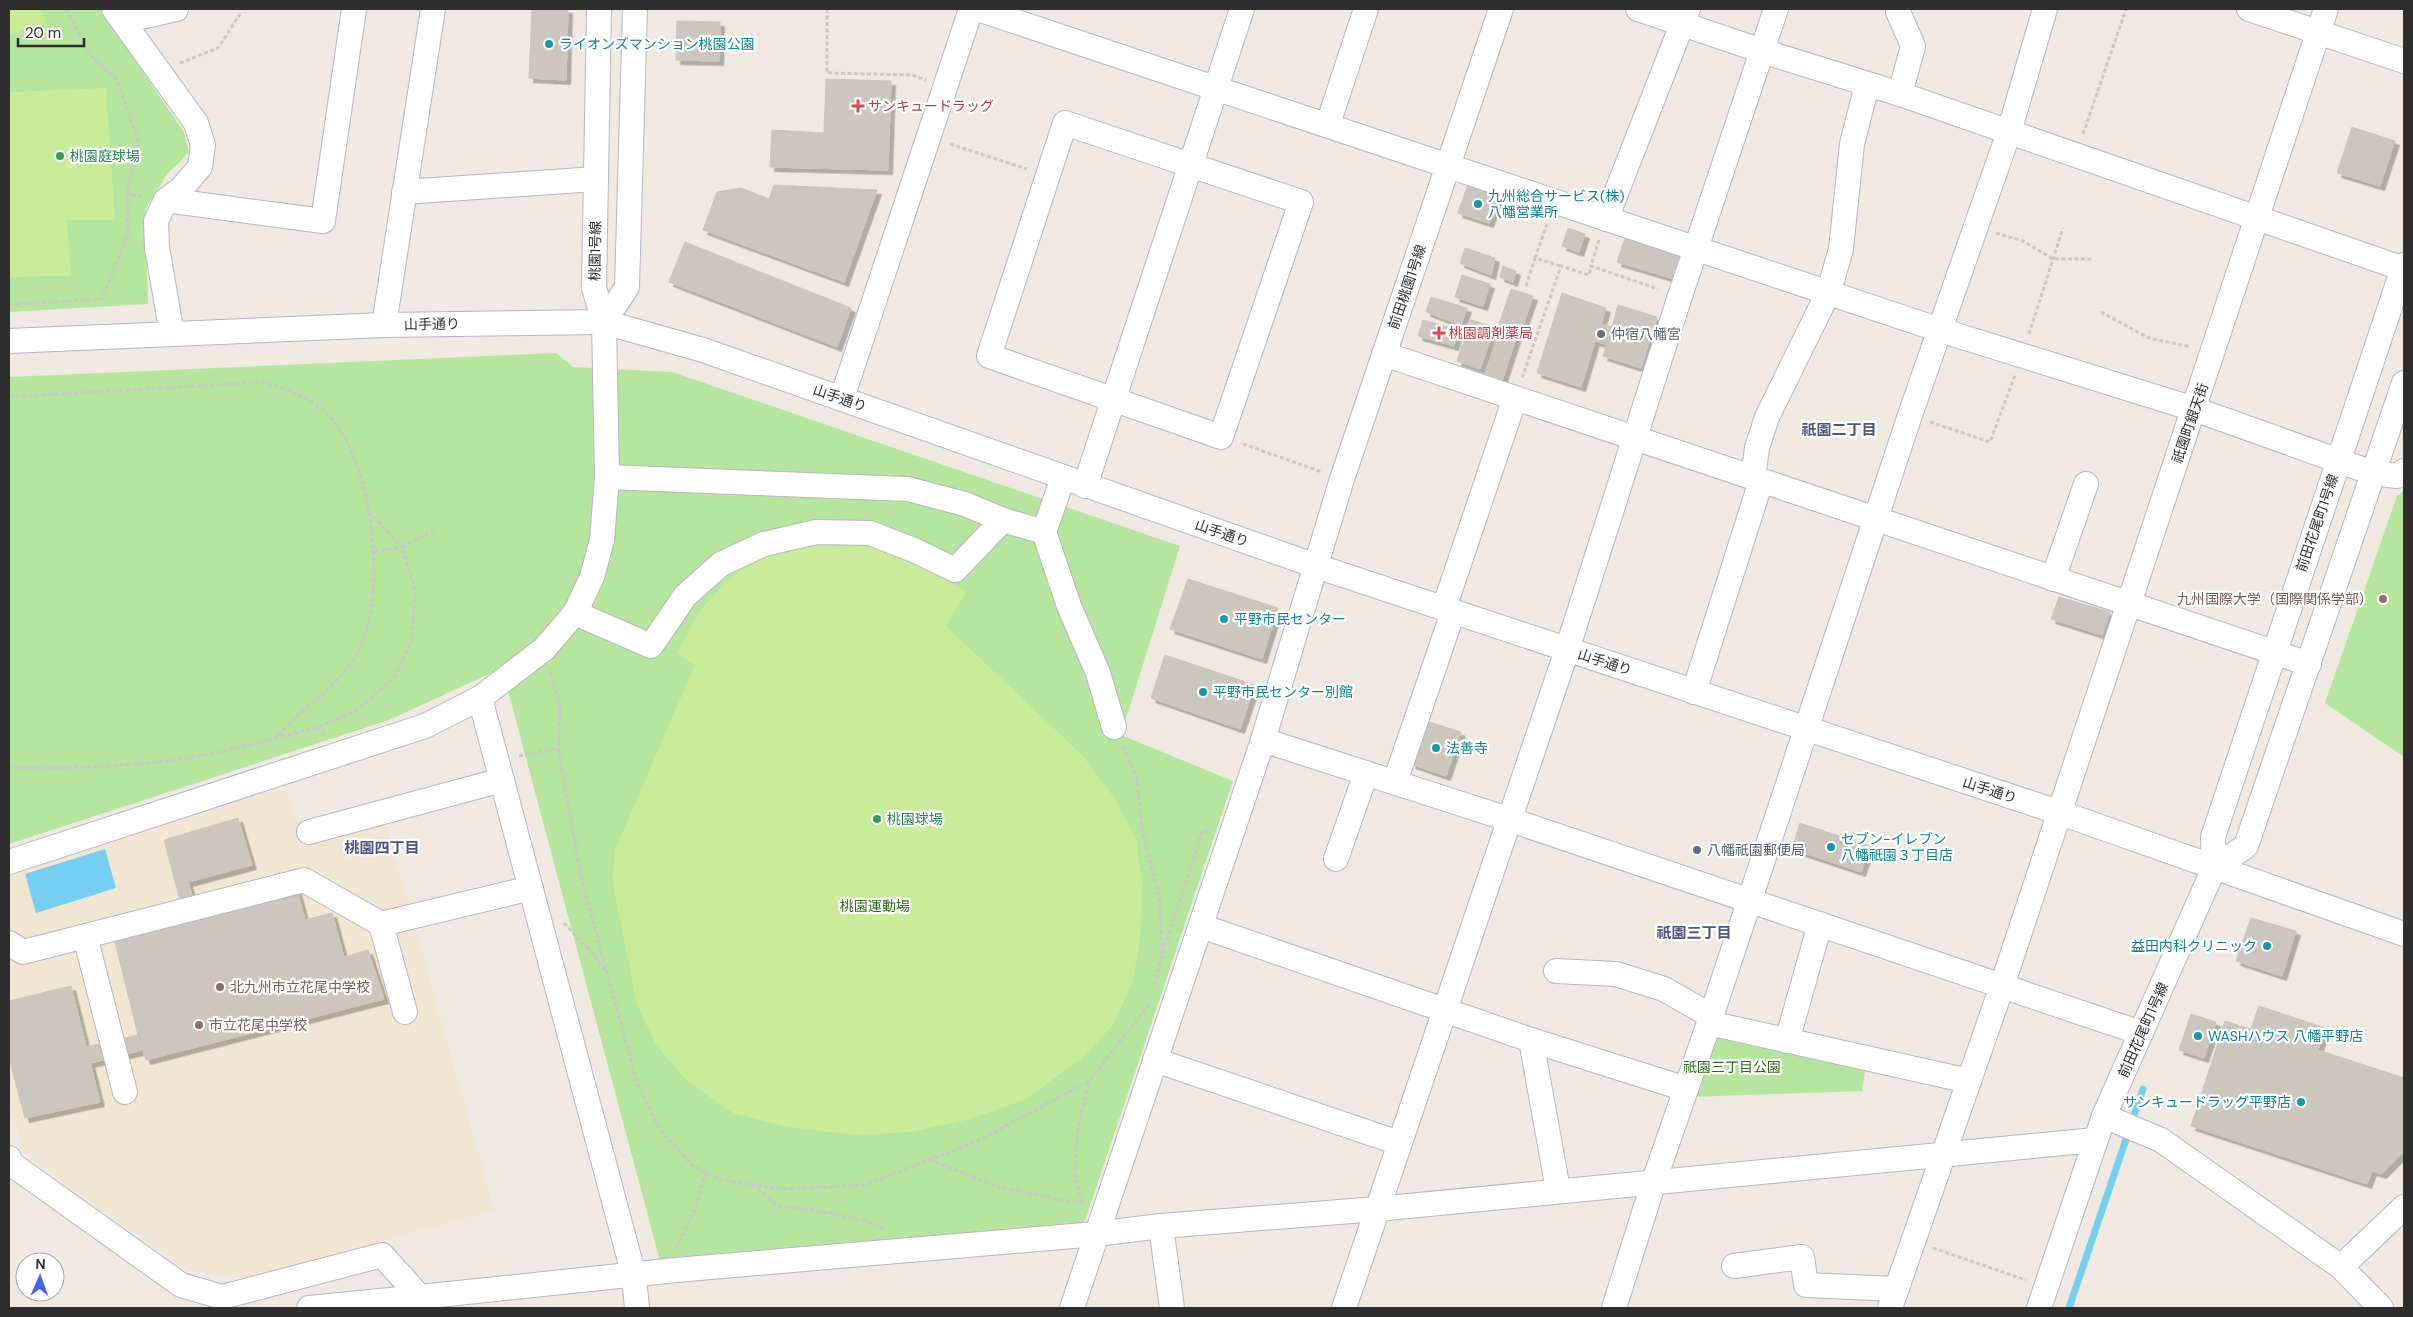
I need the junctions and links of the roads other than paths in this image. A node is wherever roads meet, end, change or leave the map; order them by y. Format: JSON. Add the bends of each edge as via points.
{"nodes":[{"id":1,"x":176,"y":9,"type":"edge"},
{"id":2,"x":354,"y":9,"type":"edge"},
{"id":3,"x":433,"y":9,"type":"edge"},
{"id":4,"x":599,"y":9,"type":"edge"},
{"id":5,"x":635,"y":9,"type":"edge"},
{"id":6,"x":971,"y":9,"type":"edge"},
{"id":7,"x":978,"y":9,"type":"edge"},
{"id":8,"x":1242,"y":9,"type":"edge"},
{"id":9,"x":1366,"y":9,"type":"edge"},
{"id":10,"x":1501,"y":9,"type":"edge"},
{"id":11,"x":1638,"y":9,"type":"edge"},
{"id":12,"x":1776,"y":9,"type":"edge"},
{"id":13,"x":1898,"y":9,"type":"edge"},
{"id":14,"x":2045,"y":9,"type":"edge"},
{"id":15,"x":2249,"y":9,"type":"edge"},
{"id":16,"x":2326,"y":9,"type":"edge"},
{"id":17,"x":118,"y":15,"type":"edge"},
{"id":18,"x":1686,"y":16,"type":"edge"},
{"id":19,"x":2317,"y":33,"type":"junction"},
{"id":20,"x":1762,"y":51,"type":"junction"},
{"id":21,"x":2404,"y":61,"type":"edge"},
{"id":22,"x":1867,"y":85,"type":"junction"},
{"id":23,"x":1215,"y":89,"type":"junction"},
{"id":24,"x":1900,"y":94,"type":"junction"},
{"id":25,"x":1328,"y":124,"type":"junction"},
{"id":26,"x":2009,"y":132,"type":"junction"},
{"id":27,"x":1191,"y":165,"type":"junction"},
{"id":28,"x":1448,"y":167,"type":"junction"},
{"id":29,"x":596,"y":179,"type":"junction"},
{"id":30,"x":404,"y":192,"type":"junction"},
{"id":31,"x":166,"y":200,"type":"junction"},
{"id":32,"x":2258,"y":218,"type":"junction"},
{"id":33,"x":1606,"y":219,"type":"junction"},
{"id":34,"x":1696,"y":249,"type":"junction"},
{"id":35,"x":2404,"y":268,"type":"edge"},
{"id":36,"x":1829,"y":292,"type":"junction"},
{"id":37,"x":604,"y":322,"type":"junction"},
{"id":38,"x":384,"y":325,"type":"junction"},
{"id":39,"x":1940,"y":330,"type":"junction"},
{"id":40,"x":172,"y":334,"type":"junction"},
{"id":41,"x":9,"y":341,"type":"edge"},
{"id":42,"x":1384,"y":354,"type":"junction"},
{"id":43,"x":2404,"y":383,"type":"edge"},
{"id":44,"x":842,"y":398,"type":"junction"},
{"id":45,"x":1515,"y":398,"type":"junction"},
{"id":46,"x":1112,"y":399,"type":"junction"},
{"id":47,"x":2194,"y":409,"type":"junction"},
{"id":48,"x":1635,"y":439,"type":"junction"},
{"id":49,"x":2338,"y":461,"type":"junction"},
{"id":50,"x":2404,"y":471,"type":"edge"},
{"id":51,"x":2373,"y":473,"type":"junction"},
{"id":52,"x":607,"y":477,"type":"junction"},
{"id":53,"x":1063,"y":478,"type":"junction"},
{"id":54,"x":1757,"y":479,"type":"junction"},
{"id":55,"x":2086,"y":484,"type":"dead end"},
{"id":56,"x":1085,"y":486,"type":"junction"},
{"id":57,"x":1003,"y":520,"type":"junction"},
{"id":58,"x":1877,"y":520,"type":"junction"},
{"id":59,"x":1044,"y":532,"type":"junction"},
{"id":60,"x":1316,"y":566,"type":"junction"},
{"id":61,"x":2054,"y":579,"type":"junction"},
{"id":62,"x":2129,"y":604,"type":"junction"},
{"id":63,"x":1448,"y":610,"type":"junction"},
{"id":64,"x":575,"y":614,"type":"junction"},
{"id":65,"x":1567,"y":650,"type":"junction"},
{"id":66,"x":2273,"y":653,"type":"junction"},
{"id":67,"x":2309,"y":664,"type":"junction"},
{"id":68,"x":1694,"y":692,"type":"junction"},
{"id":69,"x":480,"y":698,"type":"junction"},
{"id":70,"x":1114,"y":727,"type":"road end"},
{"id":71,"x":1806,"y":729,"type":"junction"},
{"id":72,"x":1263,"y":740,"type":"junction"},
{"id":73,"x":499,"y":771,"type":"junction"},
{"id":74,"x":1366,"y":773,"type":"junction"},
{"id":75,"x":1395,"y":782,"type":"junction"},
{"id":76,"x":2058,"y":812,"type":"junction"},
{"id":77,"x":1508,"y":818,"type":"junction"},
{"id":78,"x":309,"y":832,"type":"dead end"},
{"id":79,"x":1336,"y":859,"type":"dead end"},
{"id":80,"x":9,"y":862,"type":"edge"},
{"id":81,"x":2214,"y":868,"type":"junction"},
{"id":82,"x":531,"y":888,"type":"junction"},
{"id":83,"x":1749,"y":900,"type":"junction"},
{"id":84,"x":381,"y":924,"type":"junction"},
{"id":85,"x":1820,"y":924,"type":"junction"},
{"id":86,"x":1201,"y":926,"type":"junction"},
{"id":87,"x":2404,"y":934,"type":"edge"},
{"id":88,"x":85,"y":936,"type":"junction"},
{"id":89,"x":9,"y":943,"type":"edge"},
{"id":90,"x":1556,"y":971,"type":"dead end"},
{"id":91,"x":2002,"y":986,"type":"junction"},
{"id":92,"x":1444,"y":1010,"type":"junction"},
{"id":93,"x":405,"y":1012,"type":"dead end"},
{"id":94,"x":1710,"y":1020,"type":"junction"},
{"id":95,"x":2141,"y":1033,"type":"junction"},
{"id":96,"x":1531,"y":1040,"type":"junction"},
{"id":97,"x":1787,"y":1040,"type":"junction"},
{"id":98,"x":1155,"y":1060,"type":"junction"},
{"id":99,"x":1969,"y":1081,"type":"junction"},
{"id":100,"x":1686,"y":1089,"type":"junction"},
{"id":101,"x":125,"y":1092,"type":"dead end"},
{"id":102,"x":2122,"y":1124,"type":"junction"},
{"id":103,"x":2095,"y":1140,"type":"junction"},
{"id":104,"x":1400,"y":1143,"type":"junction"},
{"id":105,"x":1943,"y":1155,"type":"junction"},
{"id":106,"x":9,"y":1158,"type":"edge"},
{"id":107,"x":1654,"y":1181,"type":"junction"},
{"id":108,"x":1558,"y":1190,"type":"junction"},
{"id":109,"x":2404,"y":1207,"type":"edge"},
{"id":110,"x":1377,"y":1209,"type":"junction"},
{"id":111,"x":1161,"y":1226,"type":"junction"},
{"id":112,"x":1096,"y":1234,"type":"junction"},
{"id":113,"x":1734,"y":1266,"type":"dead end"},
{"id":114,"x":2341,"y":1267,"type":"junction"},
{"id":115,"x":634,"y":1276,"type":"junction"},
{"id":116,"x":2043,"y":1297,"type":"edge"},
{"id":117,"x":1894,"y":1299,"type":"edge"},
{"id":118,"x":421,"y":1302,"type":"edge"},
{"id":119,"x":308,"y":1308,"type":"edge"},
{"id":120,"x":637,"y":1308,"type":"edge"},
{"id":121,"x":1072,"y":1308,"type":"edge"},
{"id":122,"x":1172,"y":1308,"type":"edge"},
{"id":123,"x":1344,"y":1308,"type":"edge"},
{"id":124,"x":1614,"y":1308,"type":"edge"},
{"id":125,"x":2381,"y":1308,"type":"edge"}],
"edges":[{"from":1,"to":17,"type":"street"},
{"from":2,"to":31,"type":"street","via":[[323,221]]},
{"from":3,"to":30,"type":"street"},
{"from":4,"to":29,"type":"street","name":"桃園1号線"},
{"from":5,"to":37,"type":"street","via":[[627,287]]},
{"from":6,"to":44,"type":"street"},
{"from":7,"to":23,"type":"street"},
{"from":8,"to":23,"type":"street"},
{"from":9,"to":25,"type":"street"},
{"from":10,"to":28,"type":"street","name":"前田桃園1号線"},
{"from":11,"to":18,"type":"street"},
{"from":12,"to":20,"type":"street"},
{"from":13,"to":24,"type":"street","via":[[1913,46]]},
{"from":14,"to":26,"type":"street"},
{"from":15,"to":19,"type":"street"},
{"from":16,"to":19,"type":"street","name":"祇園町銀天街"},
{"from":17,"to":31,"type":"street","via":[[196,123],[203,145],[200,167]]},
{"from":18,"to":20,"type":"street"},
{"from":18,"to":33,"type":"street"},
{"from":19,"to":21,"type":"street"},
{"from":19,"to":32,"type":"street","name":"祇園町銀天街"},
{"from":20,"to":22,"type":"street"},
{"from":20,"to":34,"type":"street"},
{"from":22,"to":24,"type":"street"},
{"from":22,"to":36,"type":"street","via":[[1852,144],[1841,249]]},
{"from":23,"to":25,"type":"street"},
{"from":23,"to":27,"type":"street"},
{"from":24,"to":26,"type":"street"},
{"from":25,"to":28,"type":"street"},
{"from":26,"to":32,"type":"street"},
{"from":26,"to":39,"type":"street"},
{"from":27,"to":46,"type":"street"},
{"from":27,"to":46,"type":"street","via":[[1301,202],[1221,436]]},
{"from":27,"to":46,"type":"street","via":[[1065,123],[989,356]]},
{"from":28,"to":33,"type":"street"},
{"from":28,"to":42,"type":"street","name":"前田桃園1号線"},
{"from":29,"to":30,"type":"street"},
{"from":29,"to":37,"type":"street","name":"桃園1号線","via":[[594,288]]},
{"from":30,"to":38,"type":"street"},
{"from":31,"to":40,"type":"street","via":[[156,221],[157,248]]},
{"from":32,"to":35,"type":"street"},
{"from":32,"to":47,"type":"street","name":"祇園町銀天街"},
{"from":33,"to":34,"type":"street"},
{"from":34,"to":36,"type":"street"},
{"from":34,"to":48,"type":"street"},
{"from":35,"to":49,"type":"street","name":"前田花尾町1号線"},
{"from":36,"to":39,"type":"street"},
{"from":36,"to":54,"type":"street","via":[[1767,417],[1756,448]]},
{"from":37,"to":38,"type":"street","name":"山手通り"},
{"from":37,"to":44,"type":"street","name":"山手通り","via":[[703,350]]},
{"from":37,"to":52,"type":"street","name":"桃園1号線"},
{"from":38,"to":40,"type":"street","name":"山手通り"},
{"from":39,"to":47,"type":"street"},
{"from":39,"to":58,"type":"street"},
{"from":40,"to":41,"type":"street","name":"山手通り"},
{"from":42,"to":45,"type":"street"},
{"from":42,"to":60,"type":"street","name":"前田桃園1号線"},
{"from":43,"to":51,"type":"street"},
{"from":44,"to":53,"type":"street","name":"山手通り"},
{"from":45,"to":48,"type":"street"},
{"from":45,"to":63,"type":"street"},
{"from":46,"to":56,"type":"street"},
{"from":47,"to":49,"type":"street"},
{"from":47,"to":62,"type":"street","name":"祇園町銀天街"},
{"from":48,"to":54,"type":"street"},
{"from":48,"to":65,"type":"street"},
{"from":49,"to":51,"type":"street"},
{"from":49,"to":66,"type":"street","name":"前田花尾町1号線"},
{"from":50,"to":51,"type":"street","via":[[2398,476]]},
{"from":51,"to":67,"type":"street"},
{"from":52,"to":57,"type":"street","via":[[908,489],[965,504]]},
{"from":52,"to":64,"type":"street","name":"桃園1号線","via":[[602,540],[592,577]]},
{"from":53,"to":56,"type":"street","name":"山手通り"},
{"from":53,"to":59,"type":"street"},
{"from":54,"to":58,"type":"street"},
{"from":54,"to":68,"type":"street"},
{"from":55,"to":61,"type":"street"},
{"from":56,"to":60,"type":"street","name":"山手通り"},
{"from":57,"to":59,"type":"street"},
{"from":57,"to":64,"type":"street","via":[[955,570],[870,533],[816,532],[764,544],[721,564],[685,596],[651,646]]},
{"from":58,"to":61,"type":"street"},
{"from":58,"to":71,"type":"street"},
{"from":59,"to":70,"type":"street","via":[[1069,606],[1098,673]]},
{"from":60,"to":63,"type":"street","name":"山手通り"},
{"from":60,"to":72,"type":"street","name":"前田桃園1号線"},
{"from":61,"to":62,"type":"street"},
{"from":62,"to":66,"type":"street"},
{"from":62,"to":76,"type":"street","name":"祇園町銀天街"},
{"from":63,"to":65,"type":"street","name":"山手通り"},
{"from":63,"to":75,"type":"street"},
{"from":64,"to":69,"type":"street","name":"桃園1号線","via":[[544,649]]},
{"from":65,"to":68,"type":"street","name":"山手通り"},
{"from":65,"to":77,"type":"street"},
{"from":66,"to":67,"type":"street"},
{"from":66,"to":81,"type":"street","name":"前田花尾町1号線","via":[[2213,837]]},
{"from":67,"to":81,"type":"street","via":[[2246,846]]},
{"from":68,"to":71,"type":"street","name":"山手通り"},
{"from":69,"to":73,"type":"street"},
{"from":69,"to":80,"type":"street","name":"桃園1号線","via":[[425,726]]},
{"from":71,"to":76,"type":"street","name":"山手通り"},
{"from":71,"to":83,"type":"street"},
{"from":72,"to":74,"type":"street"},
{"from":72,"to":86,"type":"street","name":"前田桃園1号線"},
{"from":73,"to":78,"type":"street"},
{"from":73,"to":82,"type":"street"},
{"from":74,"to":75,"type":"street"},
{"from":74,"to":79,"type":"street"},
{"from":75,"to":77,"type":"street"},
{"from":76,"to":81,"type":"street","name":"山手通り"},
{"from":76,"to":91,"type":"street","name":"祇園町銀天街"},
{"from":77,"to":83,"type":"street"},
{"from":77,"to":92,"type":"street"},
{"from":81,"to":87,"type":"street","name":"山手通り"},
{"from":81,"to":95,"type":"street","name":"前田花尾町1号線"},
{"from":82,"to":84,"type":"street"},
{"from":82,"to":115,"type":"street"},
{"from":83,"to":85,"type":"street"},
{"from":83,"to":94,"type":"street"},
{"from":84,"to":88,"type":"street","via":[[304,880]]},
{"from":84,"to":93,"type":"street"},
{"from":85,"to":91,"type":"street"},
{"from":85,"to":97,"type":"street"},
{"from":86,"to":92,"type":"street"},
{"from":86,"to":98,"type":"street","name":"前田桃園1号線"},
{"from":88,"to":89,"type":"street","via":[[23,952]]},
{"from":88,"to":101,"type":"street"},
{"from":90,"to":94,"type":"street","via":[[1616,974],[1664,989]]},
{"from":91,"to":95,"type":"street"},
{"from":91,"to":99,"type":"street","name":"祇園町銀天街"},
{"from":92,"to":96,"type":"street"},
{"from":92,"to":104,"type":"street"},
{"from":94,"to":97,"type":"street"},
{"from":94,"to":100,"type":"street"},
{"from":95,"to":102,"type":"street","name":"前田花尾町1号線"},
{"from":96,"to":100,"type":"street"},
{"from":96,"to":108,"type":"street"},
{"from":97,"to":99,"type":"street"},
{"from":98,"to":104,"type":"street"},
{"from":98,"to":112,"type":"street","name":"前田桃園1号線"},
{"from":99,"to":105,"type":"street","name":"祇園町銀天街"},
{"from":100,"to":107,"type":"street"},
{"from":102,"to":103,"type":"street","name":"前田花尾町1号線"},
{"from":102,"to":114,"type":"street","via":[[2161,1140]]},
{"from":103,"to":105,"type":"street"},
{"from":103,"to":116,"type":"street","name":"前田花尾町1号線"},
{"from":104,"to":110,"type":"street"},
{"from":105,"to":107,"type":"street"},
{"from":105,"to":117,"type":"street","name":"祇園町銀天街"},
{"from":106,"to":118,"type":"street","via":[[10,1163],[181,1285],[222,1297],[382,1255]]},
{"from":107,"to":108,"type":"street"},
{"from":107,"to":124,"type":"street"},
{"from":108,"to":110,"type":"street"},
{"from":109,"to":114,"type":"street"},
{"from":110,"to":111,"type":"street"},
{"from":110,"to":123,"type":"street"},
{"from":111,"to":112,"type":"street"},
{"from":111,"to":122,"type":"street"},
{"from":112,"to":115,"type":"street"},
{"from":112,"to":121,"type":"street","name":"前田桃園1号線"},
{"from":113,"to":117,"type":"street","via":[[1802,1257],[1806,1285]]},
{"from":114,"to":125,"type":"street"},
{"from":115,"to":118,"type":"street"},
{"from":115,"to":120,"type":"street"},
{"from":118,"to":119,"type":"street"}]}
